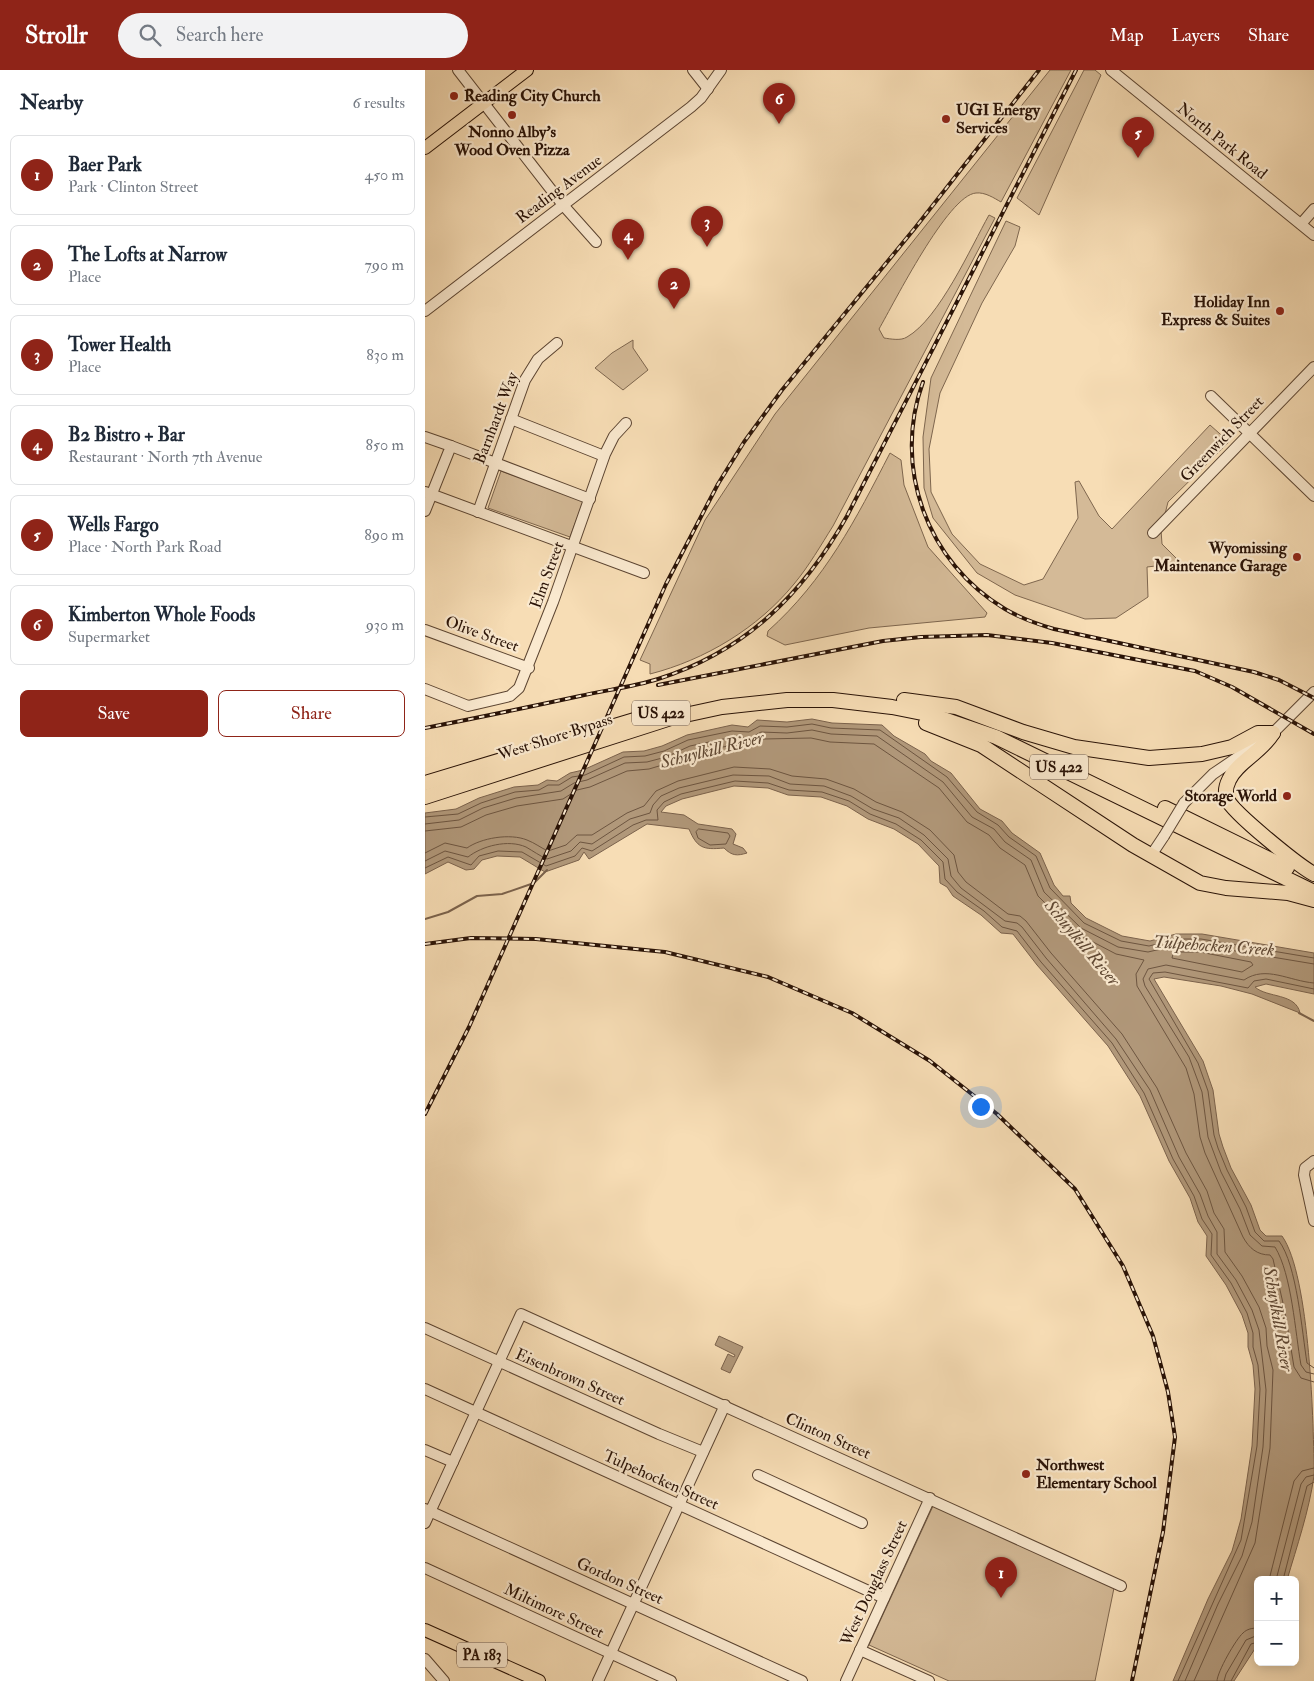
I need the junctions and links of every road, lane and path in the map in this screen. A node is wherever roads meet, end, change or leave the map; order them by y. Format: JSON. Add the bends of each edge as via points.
{"nodes":[{"id":1,"x":459,"y":70,"type":"edge"},
{"id":2,"x":527,"y":70,"type":"edge"},
{"id":3,"x":693,"y":70,"type":"edge"},
{"id":4,"x":721,"y":70,"type":"edge"},
{"id":5,"x":1114,"y":72,"type":"edge"},
{"id":6,"x":708,"y":89,"type":"junction"},
{"id":7,"x":484,"y":103,"type":"junction"},
{"id":8,"x":425,"y":148,"type":"edge"},
{"id":9,"x":563,"y":205,"type":"junction"},
{"id":10,"x":1314,"y":209,"type":"edge"},
{"id":11,"x":1301,"y":224,"type":"junction"},
{"id":12,"x":1314,"y":236,"type":"edge"},
{"id":13,"x":596,"y":242,"type":"dead end"},
{"id":14,"x":425,"y":311,"type":"edge"},
{"id":15,"x":557,"y":343,"type":"dead end"},
{"id":16,"x":1314,"y":367,"type":"edge"},
{"id":17,"x":1211,"y":396,"type":"dead end"},
{"id":18,"x":511,"y":419,"type":"junction"},
{"id":19,"x":626,"y":423,"type":"dead end"},
{"id":20,"x":1250,"y":433,"type":"junction"},
{"id":21,"x":425,"y":437,"type":"edge"},
{"id":22,"x":451,"y":446,"type":"junction"},
{"id":23,"x":604,"y":456,"type":"junction"},
{"id":24,"x":495,"y":463,"type":"junction"},
{"id":25,"x":428,"y":493,"type":"edge"},
{"id":26,"x":1314,"y":496,"type":"edge"},
{"id":27,"x":590,"y":499,"type":"junction"},
{"id":28,"x":425,"y":512,"type":"edge"},
{"id":29,"x":478,"y":512,"type":"junction"},
{"id":30,"x":1153,"y":533,"type":"dead end"},
{"id":31,"x":573,"y":547,"type":"junction"},
{"id":32,"x":644,"y":573,"type":"dead end"},
{"id":33,"x":425,"y":630,"type":"edge"},
{"id":34,"x":529,"y":668,"type":"junction"},
{"id":35,"x":425,"y":689,"type":"edge"},
{"id":36,"x":1314,"y":692,"type":"edge"},
{"id":37,"x":787,"y":700,"type":"junction"},
{"id":38,"x":904,"y":700,"type":"junction"},
{"id":39,"x":1273,"y":733,"type":"junction"},
{"id":40,"x":425,"y":783,"type":"edge"},
{"id":41,"x":425,"y":797,"type":"edge"},
{"id":42,"x":1152,"y":854,"type":"junction"},
{"id":43,"x":1314,"y":874,"type":"edge"},
{"id":44,"x":1314,"y":881,"type":"edge"},
{"id":45,"x":1314,"y":892,"type":"edge"},
{"id":46,"x":1314,"y":900,"type":"edge"},
{"id":47,"x":1311,"y":1163,"type":"edge"},
{"id":48,"x":1314,"y":1221,"type":"edge"},
{"id":49,"x":425,"y":1328,"type":"edge"},
{"id":50,"x":499,"y":1362,"type":"junction"},
{"id":51,"x":425,"y":1389,"type":"edge"},
{"id":52,"x":725,"y":1405,"type":"junction"},
{"id":53,"x":476,"y":1412,"type":"junction"},
{"id":54,"x":425,"y":1450,"type":"edge"},
{"id":55,"x":703,"y":1452,"type":"junction"},
{"id":56,"x":453,"y":1462,"type":"junction"},
{"id":57,"x":758,"y":1475,"type":"dead end"},
{"id":58,"x":930,"y":1498,"type":"junction"},
{"id":59,"x":680,"y":1505,"type":"junction"},
{"id":60,"x":428,"y":1510,"type":"edge"},
{"id":61,"x":425,"y":1523,"type":"edge"},
{"id":62,"x":862,"y":1523,"type":"dead end"},
{"id":63,"x":425,"y":1568,"type":"edge"},
{"id":64,"x":1121,"y":1586,"type":"dead end"},
{"id":65,"x":884,"y":1598,"type":"junction"},
{"id":66,"x":634,"y":1604,"type":"junction"},
{"id":67,"x":425,"y":1630,"type":"edge"},
{"id":68,"x":860,"y":1650,"type":"junction"},
{"id":69,"x":611,"y":1653,"type":"junction"},
{"id":70,"x":425,"y":1659,"type":"edge"},
{"id":71,"x":444,"y":1681,"type":"edge"},
{"id":72,"x":539,"y":1681,"type":"edge"},
{"id":73,"x":598,"y":1681,"type":"edge"},
{"id":74,"x":671,"y":1681,"type":"edge"},
{"id":75,"x":801,"y":1681,"type":"edge"},
{"id":76,"x":846,"y":1681,"type":"edge"},
{"id":77,"x":929,"y":1681,"type":"edge"}],
"edges":[{"from":1,"to":7,"type":"street"},
{"from":2,"to":7,"type":"main road"},
{"from":3,"to":6,"type":"street"},
{"from":4,"to":6,"type":"street","name":"Reading Avenue"},
{"from":5,"to":11,"type":"street","name":"North Park Road"},
{"from":6,"to":9,"type":"street","name":"Reading Avenue","via":[[691,107]]},
{"from":7,"to":8,"type":"main road"},
{"from":7,"to":9,"type":"street"},
{"from":9,"to":13,"type":"street"},
{"from":9,"to":14,"type":"street","name":"Reading Avenue"},
{"from":10,"to":11,"type":"street"},
{"from":11,"to":12,"type":"street","name":"North Park Road"},
{"from":15,"to":18,"type":"street","name":"Barnhardt Way","via":[[533,365]]},
{"from":16,"to":20,"type":"street","name":"Greenwich Street"},
{"from":17,"to":20,"type":"street"},
{"from":18,"to":23,"type":"street"},
{"from":18,"to":24,"type":"street","name":"Barnhardt Way"},
{"from":19,"to":23,"type":"street","name":"Elm Street","via":[[614,436]]},
{"from":20,"to":26,"type":"street"},
{"from":20,"to":30,"type":"street","name":"Greenwich Street"},
{"from":21,"to":22,"type":"street"},
{"from":22,"to":24,"type":"street"},
{"from":22,"to":25,"type":"street"},
{"from":23,"to":27,"type":"street","name":"Elm Street"},
{"from":24,"to":27,"type":"street"},
{"from":24,"to":29,"type":"street","name":"Barnhardt Way"},
{"from":25,"to":28,"type":"street"},
{"from":25,"to":29,"type":"street"},
{"from":27,"to":31,"type":"street","name":"Elm Street"},
{"from":29,"to":31,"type":"street"},
{"from":31,"to":32,"type":"street"},
{"from":31,"to":34,"type":"street","name":"Elm Street"},
{"from":33,"to":34,"type":"street","name":"Olive Street"},
{"from":34,"to":35,"type":"street","name":"Elm Street","via":[[511,696],[469,706]]},
{"from":36,"to":39,"type":"street"},
{"from":37,"to":41,"type":"highway","name":"West Shore Bypass","number":"US 422","via":[[722,707],[671,718]]},
{"from":37,"to":42,"type":"highway","via":[[900,716],[966,737],[1133,846]]},
{"from":37,"to":45,"type":"highway","name":"West Shore Bypass","number":"US 422","via":[[833,700],[892,707],[970,727],[1032,753]]},
{"from":38,"to":39,"type":"highway","via":[[955,707],[1074,747],[1149,758],[1202,754],[1232,747],[1258,733]]},
{"from":38,"to":40,"type":"highway","name":"West Shore Bypass","number":"US 422","via":[[855,693],[787,691],[721,698],[656,714]]},
{"from":38,"to":44,"type":"highway","name":"West Shore Bypass","number":"US 422","via":[[982,722],[1030,743]]},
{"from":39,"to":42,"type":"street","bridge":true,"via":[[1213,774],[1184,804]]},
{"from":39,"to":43,"type":"highway","via":[[1231,777],[1227,799],[1238,812]]},
{"from":42,"to":46,"type":"highway","via":[[1190,878],[1208,885],[1288,893]]},
{"from":47,"to":48,"type":"street","via":[[1304,1175]]},
{"from":49,"to":50,"type":"street","name":"Eisenbrown Street"},
{"from":50,"to":52,"type":"street","name":"Clinton Street","via":[[521,1314]]},
{"from":50,"to":53,"type":"street"},
{"from":50,"to":55,"type":"street","name":"Eisenbrown Street"},
{"from":51,"to":53,"type":"street","name":"Tulpehocken Street"},
{"from":52,"to":55,"type":"street"},
{"from":52,"to":58,"type":"street","name":"Clinton Street"},
{"from":53,"to":56,"type":"street"},
{"from":53,"to":59,"type":"street","name":"Tulpehocken Street"},
{"from":54,"to":56,"type":"street"},
{"from":55,"to":59,"type":"street"},
{"from":56,"to":60,"type":"street"},
{"from":57,"to":62,"type":"street"},
{"from":58,"to":64,"type":"street","name":"Clinton Street"},
{"from":58,"to":65,"type":"street","name":"West Douglass Street"},
{"from":59,"to":65,"type":"street","name":"Tulpehocken Street"},
{"from":59,"to":66,"type":"street"},
{"from":60,"to":61,"type":"street"},
{"from":60,"to":66,"type":"street","name":"Gordon Street"},
{"from":63,"to":69,"type":"street","name":"Miltimore Street"},
{"from":65,"to":68,"type":"street","name":"West Douglass Street"},
{"from":66,"to":69,"type":"street"},
{"from":66,"to":75,"type":"street","name":"Gordon Street"},
{"from":67,"to":72,"type":"main road","number":"PA 183"},
{"from":68,"to":76,"type":"street","name":"West Douglass Street"},
{"from":68,"to":77,"type":"street"},
{"from":69,"to":73,"type":"street"},
{"from":69,"to":74,"type":"street","name":"Miltimore Street"},
{"from":70,"to":71,"type":"street"}]}
